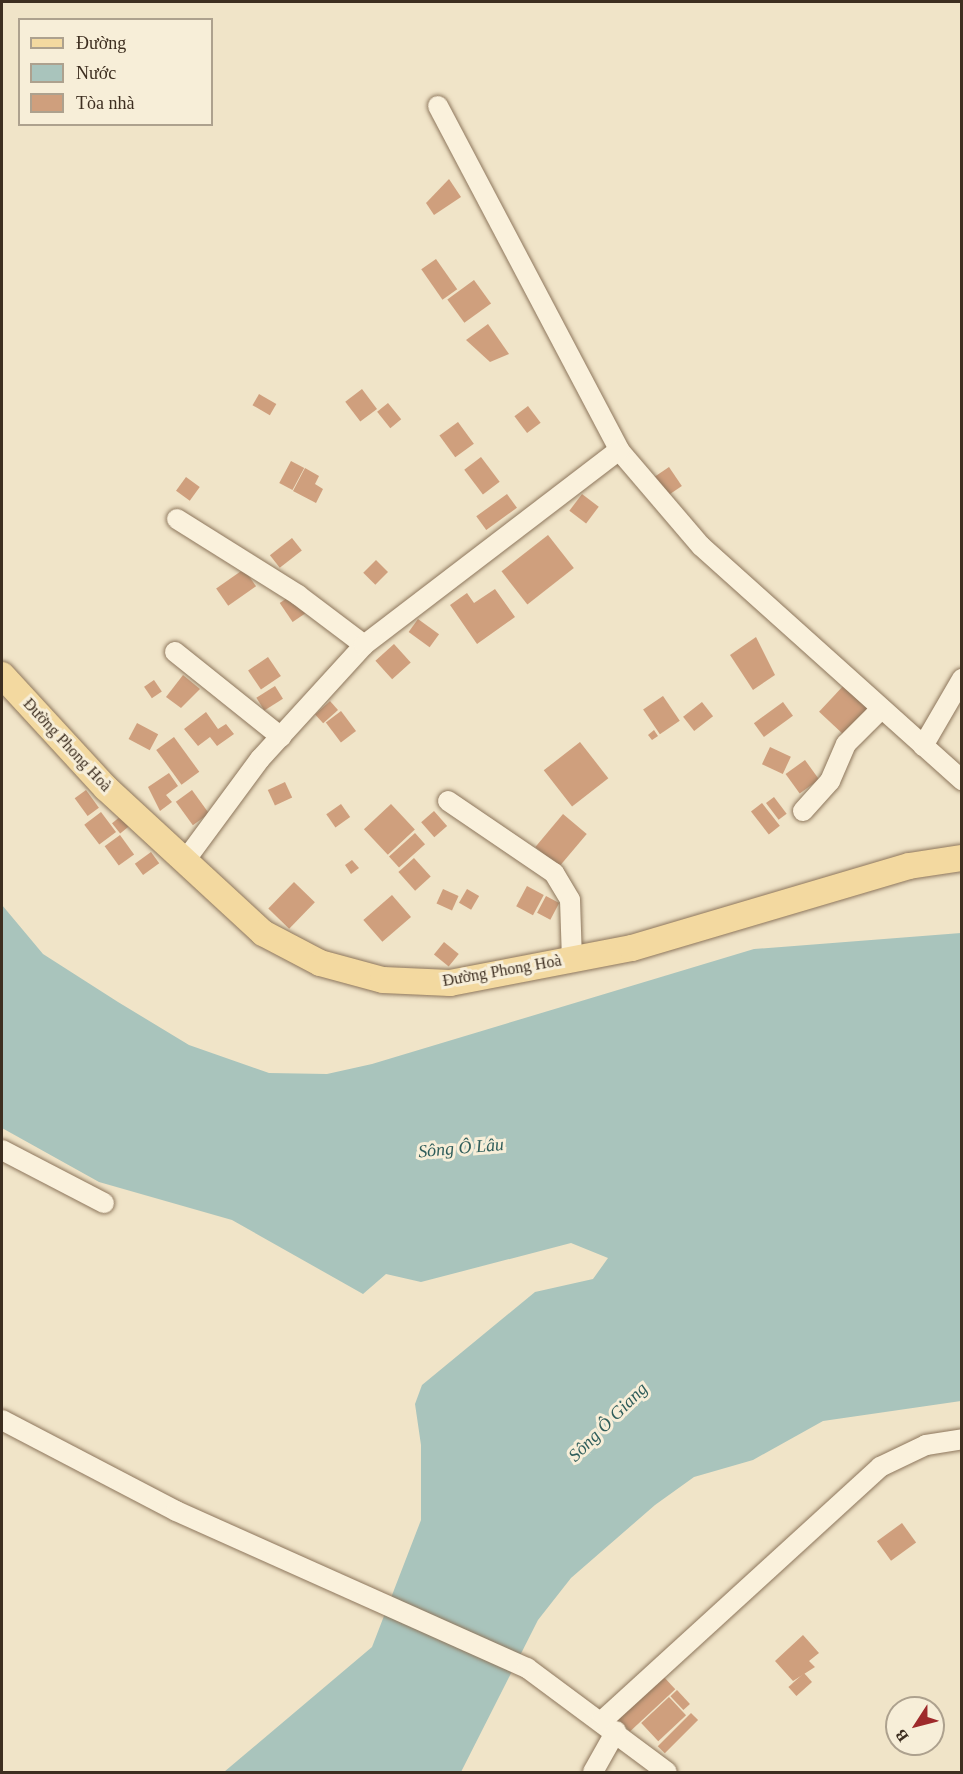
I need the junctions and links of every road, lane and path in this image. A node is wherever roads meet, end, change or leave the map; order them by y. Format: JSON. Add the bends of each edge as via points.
{"nodes":[{"id":1,"x":438,"y":106,"type":"dead end"},
{"id":2,"x":619,"y":450,"type":"junction"},
{"id":3,"x":177,"y":519,"type":"dead end"},
{"id":4,"x":364,"y":645,"type":"junction"},
{"id":5,"x":175,"y":652,"type":"dead end"},
{"id":6,"x":2,"y":675,"type":"edge"},
{"id":7,"x":962,"y":679,"type":"edge"},
{"id":8,"x":881,"y":709,"type":"junction"},
{"id":9,"x":281,"y":737,"type":"junction"},
{"id":10,"x":923,"y":746,"type":"junction"},
{"id":11,"x":962,"y":780,"type":"edge"},
{"id":12,"x":448,"y":801,"type":"dead end"},
{"id":13,"x":803,"y":811,"type":"dead end"},
{"id":14,"x":962,"y":858,"type":"edge"},
{"id":15,"x":184,"y":862,"type":"junction"},
{"id":16,"x":572,"y":959,"type":"junction"},
{"id":17,"x":2,"y":1150,"type":"edge"},
{"id":18,"x":104,"y":1203,"type":"dead end"},
{"id":19,"x":2,"y":1420,"type":"edge"},
{"id":20,"x":962,"y":1439,"type":"edge"},
{"id":21,"x":609,"y":1726,"type":"junction"},
{"id":22,"x":594,"y":1773,"type":"edge"},
{"id":23,"x":667,"y":1773,"type":"edge"}],
"edges":[{"from":1,"to":2,"type":"street","via":[[522,257]]},
{"from":2,"to":4,"type":"street"},
{"from":2,"to":8,"type":"street","via":[[701,546]]},
{"from":3,"to":4,"type":"street"},
{"from":4,"to":9,"type":"street"},
{"from":5,"to":9,"type":"street"},
{"from":6,"to":15,"type":"main road","name":"Đường Phong Hoà"},
{"from":7,"to":10,"type":"street"},
{"from":8,"to":10,"type":"street"},
{"from":8,"to":13,"type":"street","via":[[846,744],[830,781]]},
{"from":9,"to":15,"type":"street"},
{"from":10,"to":11,"type":"street"},
{"from":12,"to":16,"type":"street","via":[[554,873],[570,900]]},
{"from":14,"to":16,"type":"main road","name":"Đường Phong Hoà","via":[[909,866],[632,948]]},
{"from":15,"to":16,"type":"main road","name":"Đường Phong Hoà","via":[[263,933],[320,963],[383,980],[450,983]]},
{"from":17,"to":18,"type":"street"},
{"from":19,"to":21,"type":"street","via":[[176,1510],[538,1675]]},
{"from":20,"to":21,"type":"street","via":[[926,1445],[880,1467]]},
{"from":21,"to":22,"type":"street"},
{"from":21,"to":23,"type":"street"}]}
